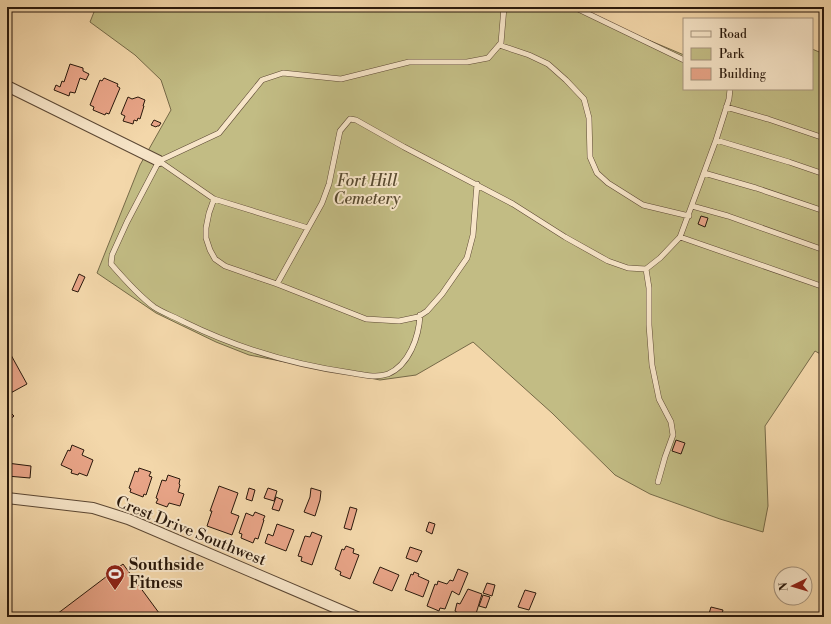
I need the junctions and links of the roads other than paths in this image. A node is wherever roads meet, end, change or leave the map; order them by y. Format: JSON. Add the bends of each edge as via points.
{"nodes":[{"id":1,"x":504,"y":7,"type":"edge"},
{"id":2,"x":574,"y":7,"type":"edge"},
{"id":3,"x":499,"y":44,"type":"junction"},
{"id":4,"x":683,"y":60,"type":"edge"},
{"id":5,"x":7,"y":86,"type":"edge"},
{"id":6,"x":730,"y":90,"type":"edge"},
{"id":7,"x":726,"y":107,"type":"junction"},
{"id":8,"x":824,"y":138,"type":"edge"},
{"id":9,"x":716,"y":140,"type":"junction"},
{"id":10,"x":159,"y":161,"type":"junction"},
{"id":11,"x":704,"y":173,"type":"junction"},
{"id":12,"x":824,"y":174,"type":"edge"},
{"id":13,"x":477,"y":184,"type":"junction"},
{"id":14,"x":214,"y":199,"type":"junction"},
{"id":15,"x":692,"y":206,"type":"junction"},
{"id":16,"x":824,"y":211,"type":"edge"},
{"id":17,"x":689,"y":216,"type":"junction"},
{"id":18,"x":308,"y":228,"type":"junction"},
{"id":19,"x":680,"y":237,"type":"junction"},
{"id":20,"x":824,"y":250,"type":"edge"},
{"id":21,"x":646,"y":269,"type":"junction"},
{"id":22,"x":277,"y":284,"type":"junction"},
{"id":23,"x":824,"y":287,"type":"edge"},
{"id":24,"x":420,"y":315,"type":"junction"},
{"id":25,"x":658,"y":482,"type":"dead end"},
{"id":26,"x":7,"y":498,"type":"edge"},
{"id":27,"x":357,"y":617,"type":"edge"}],
"edges":[{"from":1,"to":3,"type":"lane"},
{"from":2,"to":4,"type":"lane"},
{"from":3,"to":10,"type":"lane","via":[[488,58],[468,62],[409,62],[341,79],[283,73],[262,80],[219,132]]},
{"from":3,"to":17,"type":"lane","via":[[548,64],[584,99],[589,118],[590,157],[597,173],[608,183],[643,205]]},
{"from":5,"to":10,"type":"street"},
{"from":6,"to":7,"type":"lane"},
{"from":7,"to":8,"type":"lane"},
{"from":7,"to":9,"type":"lane"},
{"from":9,"to":11,"type":"lane"},
{"from":9,"to":12,"type":"lane"},
{"from":10,"to":14,"type":"lane"},
{"from":10,"to":24,"type":"lane","via":[[127,222],[112,255],[111,264],[155,308],[232,343],[265,354],[320,368],[378,376],[388,374],[399,367],[411,351],[420,325]]},
{"from":11,"to":15,"type":"lane"},
{"from":11,"to":16,"type":"lane"},
{"from":13,"to":18,"type":"lane","via":[[350,119],[340,131],[329,184]]},
{"from":13,"to":21,"type":"lane","via":[[608,261],[628,268]]},
{"from":13,"to":24,"type":"lane","via":[[473,234],[467,258],[442,294]]},
{"from":14,"to":18,"type":"lane"},
{"from":14,"to":22,"type":"lane","via":[[209,213],[206,238],[215,259],[225,266]]},
{"from":15,"to":17,"type":"lane"},
{"from":15,"to":20,"type":"lane"},
{"from":17,"to":19,"type":"lane"},
{"from":18,"to":22,"type":"lane"},
{"from":19,"to":21,"type":"lane"},
{"from":19,"to":23,"type":"lane"},
{"from":21,"to":25,"type":"lane","via":[[652,365],[659,399],[671,422],[673,436]]},
{"from":22,"to":24,"type":"lane","via":[[366,319],[399,321]]},
{"from":26,"to":27,"type":"street","name":"Crest Drive Southwest","via":[[93,508],[128,519]]}]}
